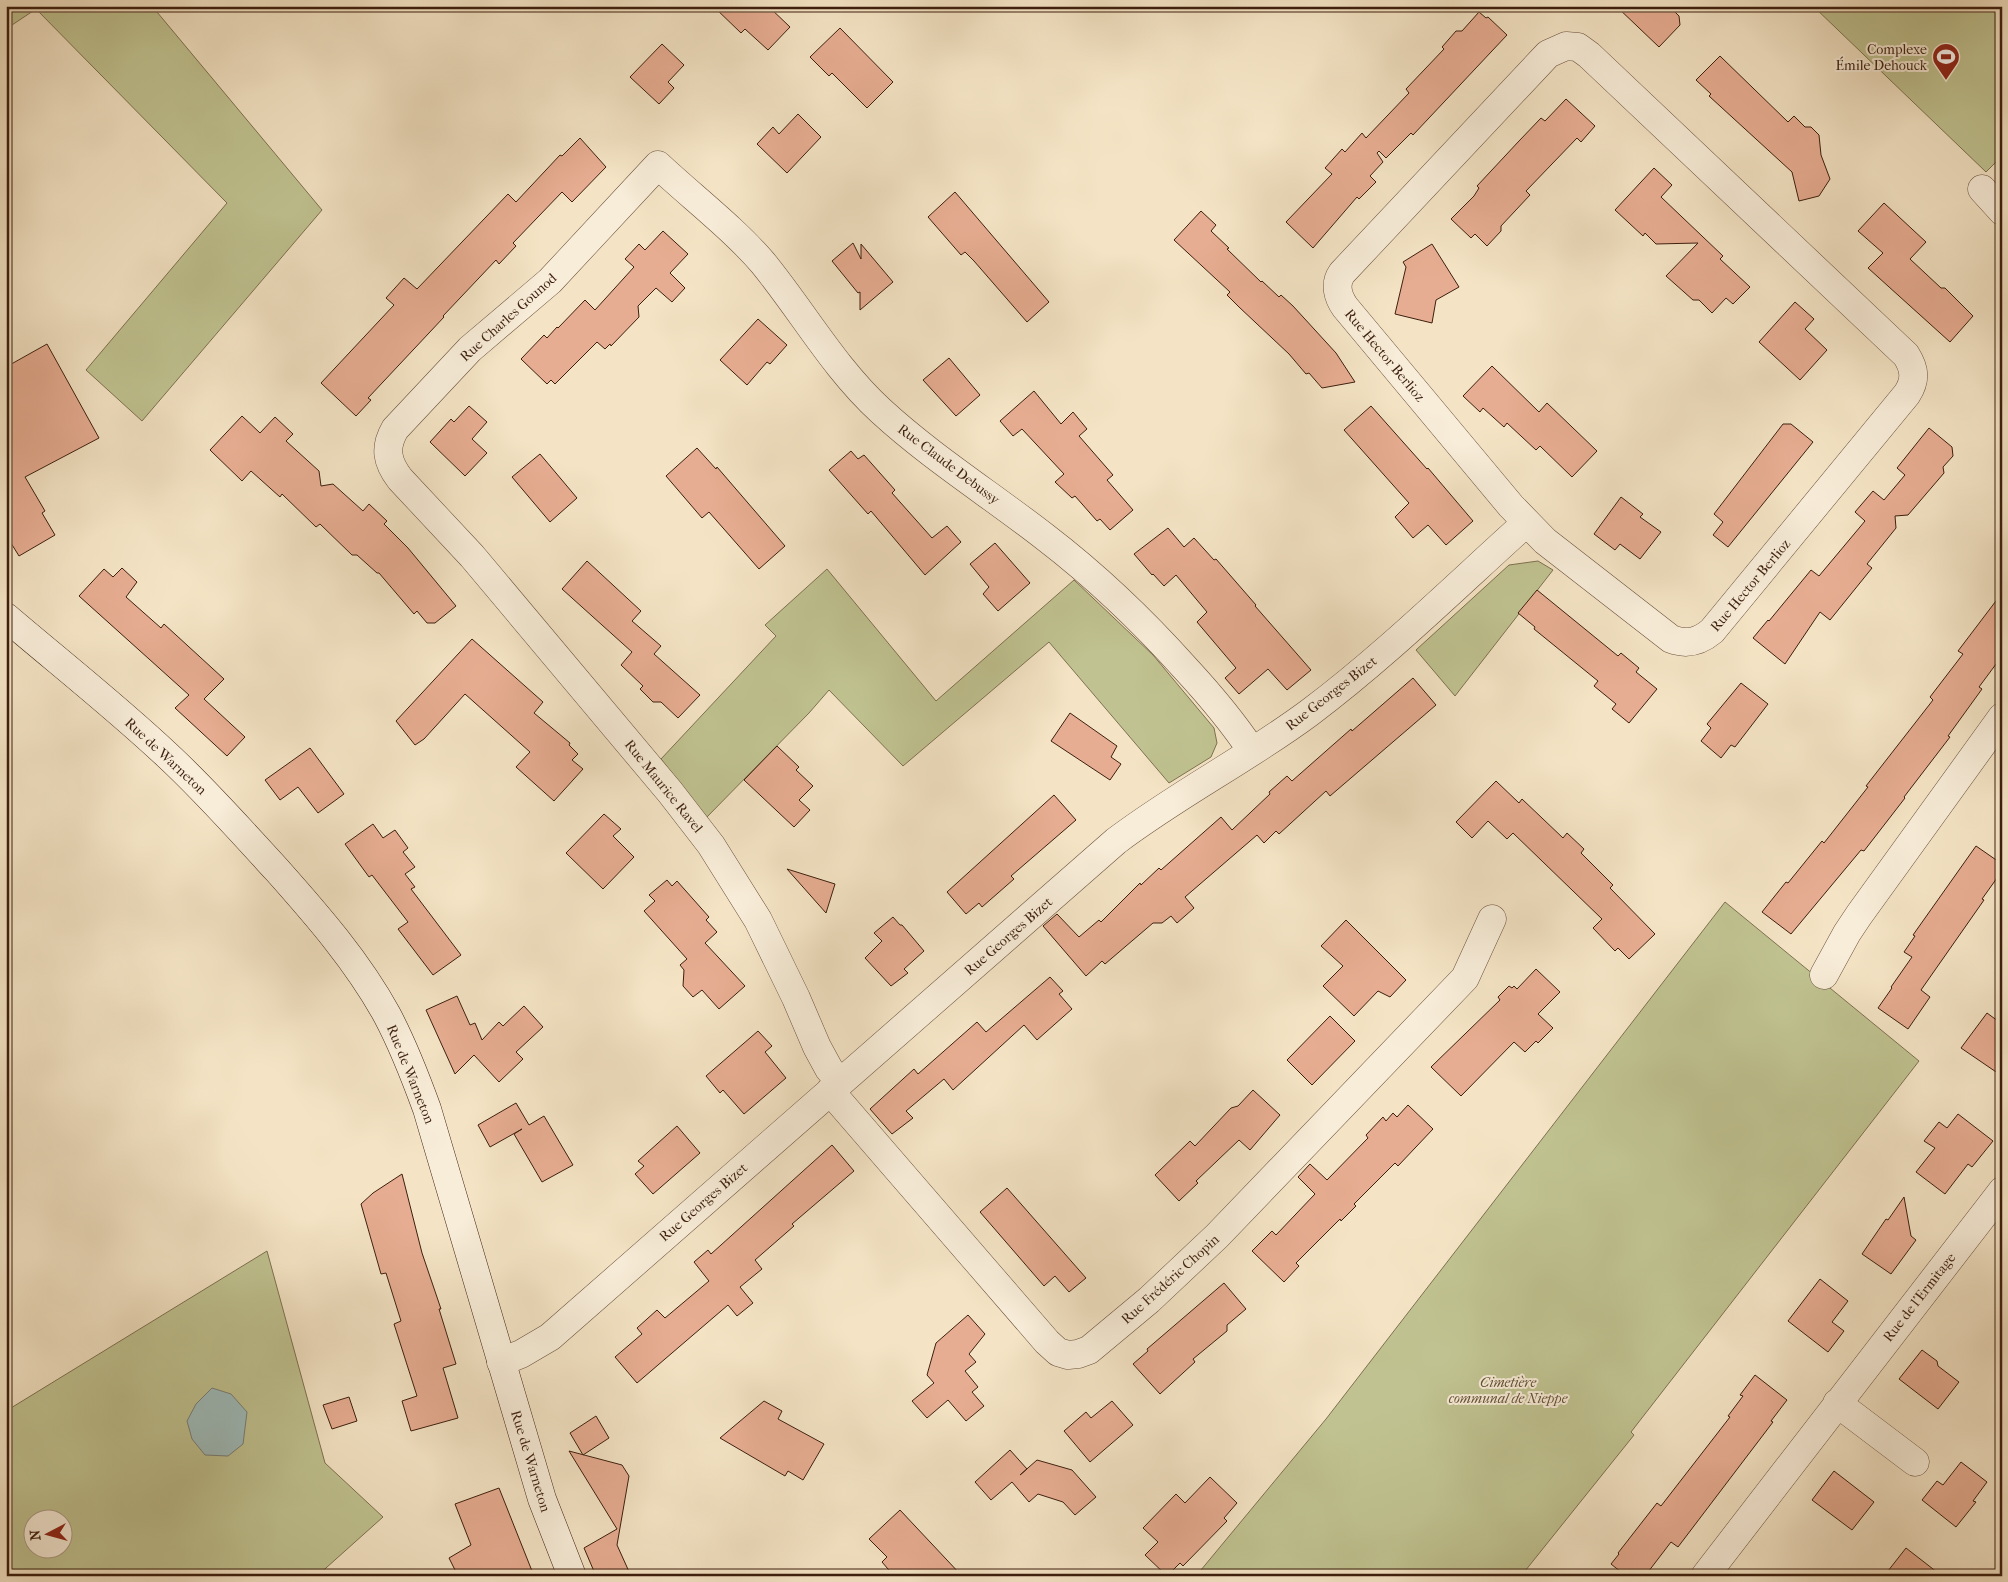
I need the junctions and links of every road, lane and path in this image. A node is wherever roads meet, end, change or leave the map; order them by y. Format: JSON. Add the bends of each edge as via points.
{"nodes":[{"id":1,"x":658,"y":166,"type":"joint"},
{"id":2,"x":1982,"y":189,"type":"dead end"},
{"id":3,"x":2002,"y":211,"type":"edge"},
{"id":4,"x":441,"y":522,"type":"joint"},
{"id":5,"x":1526,"y":523,"type":"junction"},
{"id":6,"x":6,"y":617,"type":"edge"},
{"id":7,"x":2002,"y":717,"type":"edge"},
{"id":8,"x":1252,"y":751,"type":"junction"},
{"id":9,"x":1492,"y":919,"type":"dead end"},
{"id":10,"x":1824,"y":975,"type":"dead end"},
{"id":11,"x":835,"y":1087,"type":"junction"},
{"id":12,"x":2002,"y":1191,"type":"edge"},
{"id":13,"x":501,"y":1362,"type":"junction"},
{"id":14,"x":1837,"y":1403,"type":"junction"},
{"id":15,"x":1915,"y":1462,"type":"dead end"},
{"id":16,"x":572,"y":1576,"type":"edge"},
{"id":17,"x":1705,"y":1576,"type":"edge"}],
"edges":[{"from":1,"to":4,"type":"street","name":"Rue Charles Gounod","via":[[536,294],[470,349],[389,439],[388,459],[392,469]]},
{"from":1,"to":8,"type":"street","name":"Rue Claude Debussy","via":[[750,249],[870,400],[911,436],[1047,538],[1106,588],[1152,632],[1210,696]]},
{"from":2,"to":3,"type":"street"},
{"from":4,"to":11,"type":"street","name":"Rue Maurice Ravel","via":[[670,792],[711,845],[758,920]]},
{"from":5,"to":5,"type":"street","name":"Rue Hector Berlioz","via":[[1671,640],[1686,643],[1699,640],[1712,631],[1876,432],[1907,394],[1914,379],[1914,371],[1906,355],[1584,50],[1572,46],[1548,54],[1342,273],[1338,283],[1345,307]]},
{"from":5,"to":8,"type":"street","name":"Rue Georges Bizet","via":[[1346,683]]},
{"from":6,"to":13,"type":"street","name":"Rue de Warneton","via":[[148,738],[209,796],[323,924],[374,994],[407,1055],[427,1109]]},
{"from":7,"to":10,"type":"street","via":[[1855,921]]},
{"from":8,"to":11,"type":"street","name":"Rue Georges Bizet","via":[[1116,841]]},
{"from":9,"to":11,"type":"street","name":"Rue Frédéric Chopin","via":[[1465,978],[1217,1236],[1099,1343],[1078,1354],[1058,1352],[1047,1342]]},
{"from":11,"to":13,"type":"street","name":"Rue Georges Bizet","via":[[550,1337]]},
{"from":12,"to":14,"type":"street","name":"Rue de l'Ermitage"},
{"from":13,"to":16,"type":"street","name":"Rue de Warneton","via":[[542,1499]]},
{"from":14,"to":15,"type":"street"},
{"from":14,"to":17,"type":"street","name":"Rue de l'Ermitage"}]}
